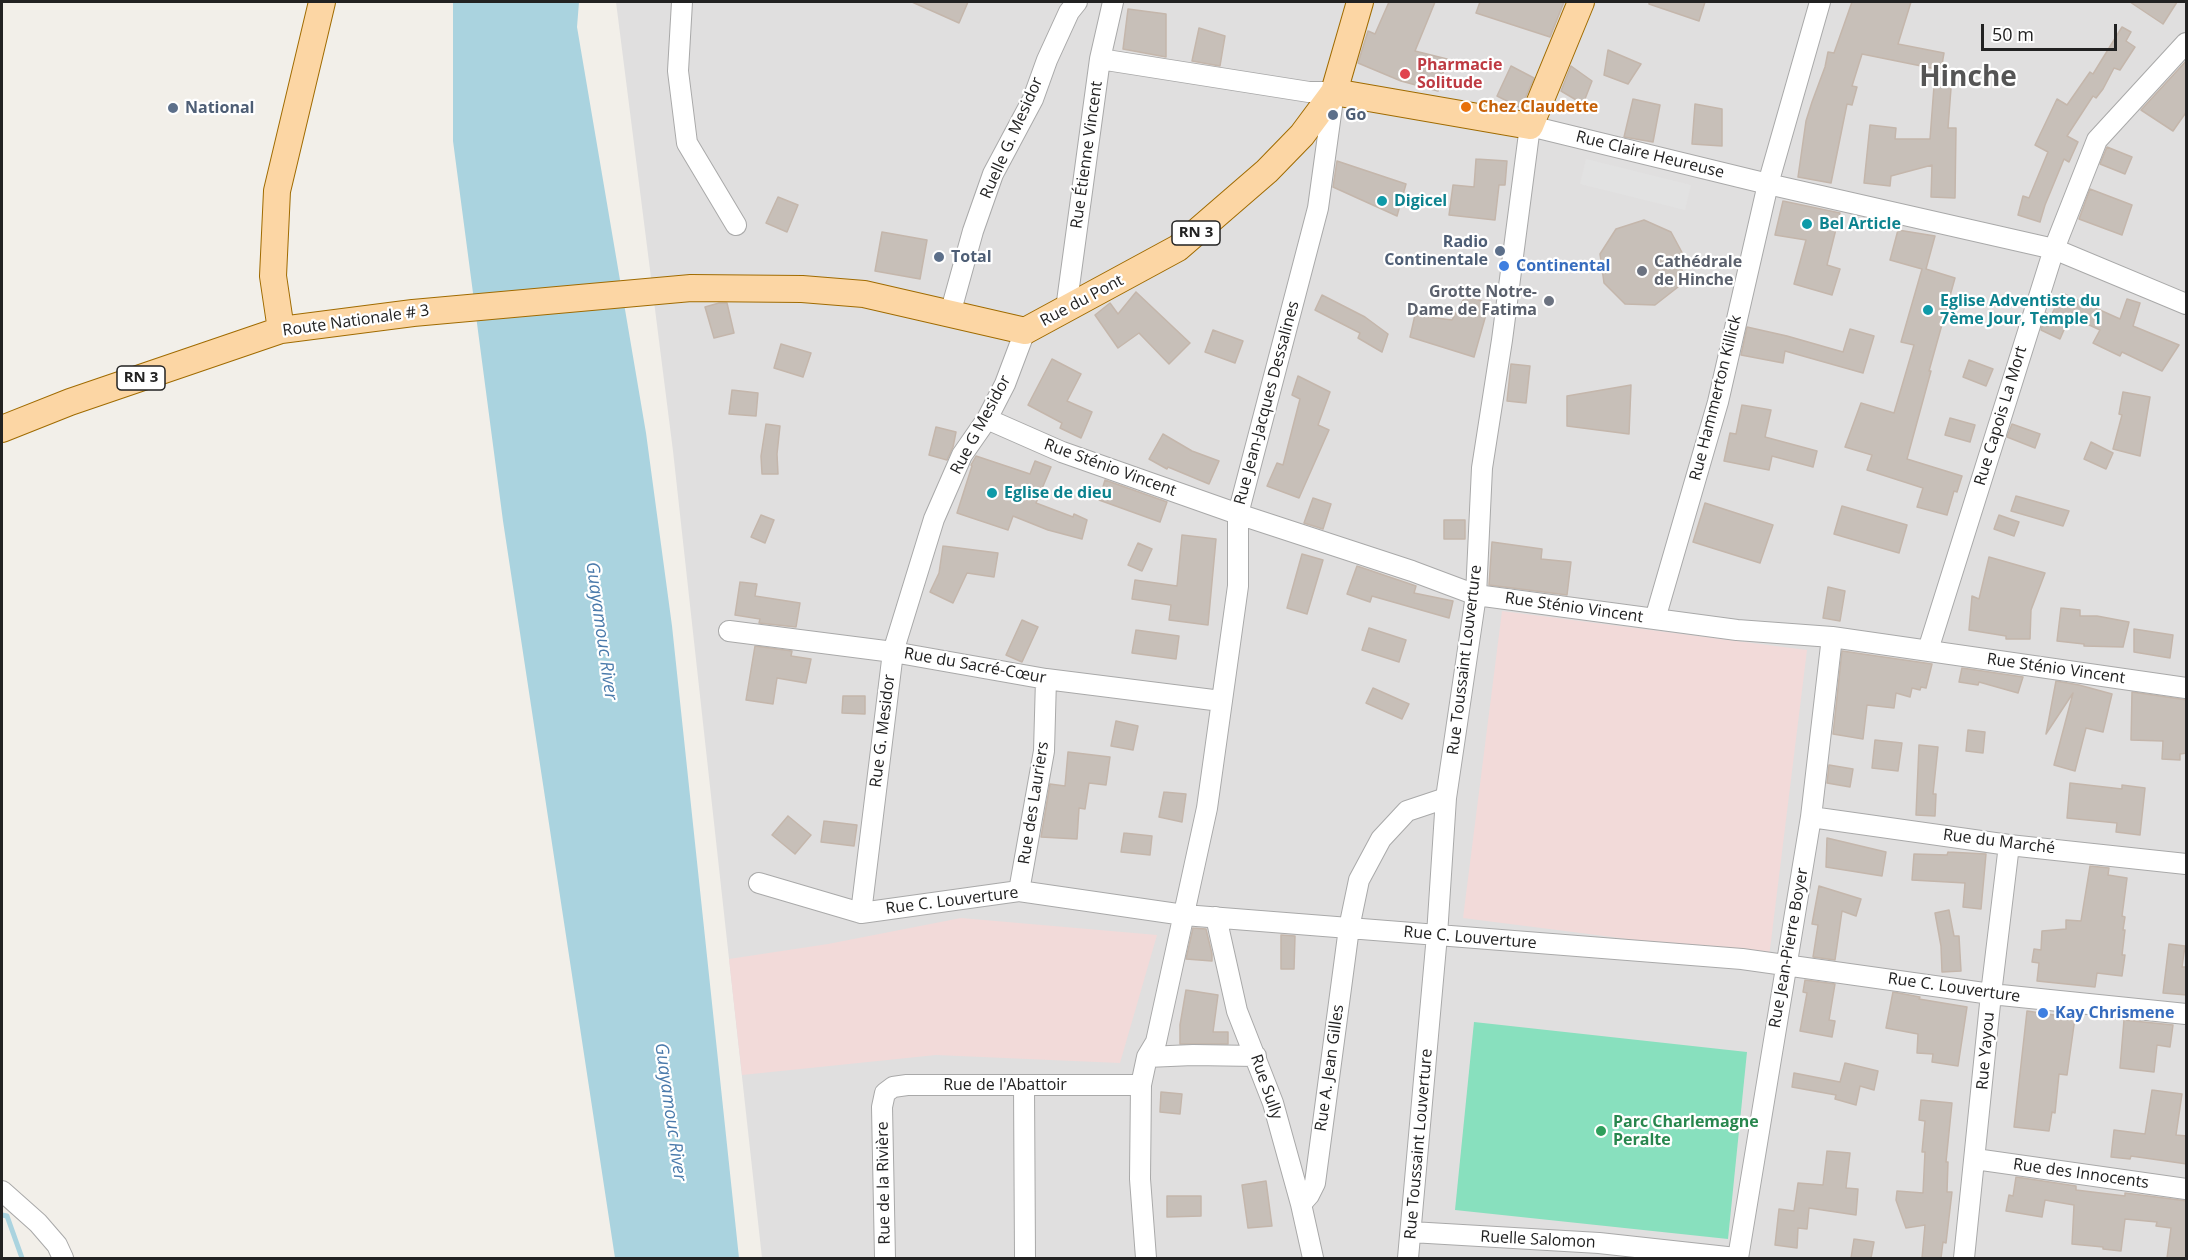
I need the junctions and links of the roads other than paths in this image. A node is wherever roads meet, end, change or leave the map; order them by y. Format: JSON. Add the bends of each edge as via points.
{"nodes":[{"id":1,"x":322,"y":2,"type":"edge"},
{"id":2,"x":682,"y":2,"type":"edge"},
{"id":3,"x":1077,"y":2,"type":"edge"},
{"id":4,"x":1113,"y":2,"type":"edge"},
{"id":5,"x":1360,"y":2,"type":"edge"},
{"id":6,"x":1581,"y":2,"type":"edge"},
{"id":7,"x":1820,"y":2,"type":"edge"},
{"id":8,"x":2187,"y":43,"type":"edge"},
{"id":9,"x":1100,"y":59,"type":"junction"},
{"id":10,"x":1334,"y":92,"type":"junction"},
{"id":11,"x":1530,"y":126,"type":"junction"},
{"id":12,"x":1768,"y":184,"type":"junction"},
{"id":13,"x":736,"y":225,"type":"dead end"},
{"id":14,"x":2054,"y":249,"type":"junction"},
{"id":15,"x":691,"y":288,"type":"joint"},
{"id":16,"x":2187,"y":304,"type":"edge"},
{"id":17,"x":1066,"y":309,"type":"junction"},
{"id":18,"x":950,"y":314,"type":"junction"},
{"id":19,"x":281,"y":330,"type":"junction"},
{"id":20,"x":1025,"y":331,"type":"junction"},
{"id":21,"x":987,"y":419,"type":"junction"},
{"id":22,"x":2,"y":429,"type":"edge"},
{"id":23,"x":1238,"y":514,"type":"junction"},
{"id":24,"x":934,"y":519,"type":"joint"},
{"id":25,"x":1476,"y":595,"type":"junction"},
{"id":26,"x":1655,"y":620,"type":"junction"},
{"id":27,"x":729,"y":631,"type":"dead end"},
{"id":28,"x":1832,"y":637,"type":"junction"},
{"id":29,"x":1928,"y":650,"type":"junction"},
{"id":30,"x":893,"y":652,"type":"junction"},
{"id":31,"x":1046,"y":679,"type":"junction"},
{"id":32,"x":2187,"y":688,"type":"edge"},
{"id":33,"x":1221,"y":701,"type":"junction"},
{"id":34,"x":1446,"y":798,"type":"junction"},
{"id":35,"x":1811,"y":817,"type":"junction"},
{"id":36,"x":2009,"y":844,"type":"junction"},
{"id":37,"x":2187,"y":864,"type":"edge"},
{"id":38,"x":759,"y":883,"type":"dead end"},
{"id":39,"x":1019,"y":891,"type":"junction"},
{"id":40,"x":861,"y":913,"type":"junction"},
{"id":41,"x":1184,"y":915,"type":"junction"},
{"id":42,"x":1216,"y":917,"type":"junction"},
{"id":43,"x":1349,"y":928,"type":"junction"},
{"id":44,"x":1437,"y":935,"type":"junction"},
{"id":45,"x":1786,"y":965,"type":"junction"},
{"id":46,"x":1991,"y":994,"type":"junction"},
{"id":47,"x":2187,"y":1014,"type":"edge"},
{"id":48,"x":1256,"y":1056,"type":"junction"},
{"id":49,"x":1147,"y":1058,"type":"junction"},
{"id":50,"x":1141,"y":1085,"type":"junction"},
{"id":51,"x":1024,"y":1086,"type":"junction"},
{"id":52,"x":882,"y":1107,"type":"joint"},
{"id":53,"x":1975,"y":1160,"type":"junction"},
{"id":54,"x":2187,"y":1189,"type":"edge"},
{"id":55,"x":2,"y":1191,"type":"edge"},
{"id":56,"x":1301,"y":1204,"type":"junction"},
{"id":57,"x":1411,"y":1232,"type":"junction"},
{"id":58,"x":63,"y":1258,"type":"edge"},
{"id":59,"x":885,"y":1258,"type":"edge"},
{"id":60,"x":1025,"y":1258,"type":"edge"},
{"id":61,"x":1146,"y":1258,"type":"edge"},
{"id":62,"x":1313,"y":1258,"type":"edge"},
{"id":63,"x":1408,"y":1258,"type":"edge"},
{"id":64,"x":1737,"y":1258,"type":"edge"},
{"id":65,"x":1964,"y":1258,"type":"edge"}],
"edges":[{"from":1,"to":19,"type":"main road","via":[[277,190],[273,276]]},
{"from":2,"to":13,"type":"street","via":[[678,71],[687,143]]},
{"from":3,"to":18,"type":"street","name":"Ruelle G. Mesidor","via":[[1047,60],[1033,99],[993,174]]},
{"from":4,"to":9,"type":"street","name":"Rue Étienne Vincent"},
{"from":5,"to":10,"type":"main road","name":"Rue Jean-Jacques Dessalines"},
{"from":6,"to":11,"type":"main road","name":"Rue Toussaint Louverture"},
{"from":7,"to":12,"type":"street","name":"Rue Hammerton Killick"},
{"from":8,"to":14,"type":"street","name":"Rue Capois La Mort","via":[[2097,140]]},
{"from":9,"to":10,"type":"street","name":"Rue Claire Heureuse","via":[[1309,92]]},
{"from":9,"to":17,"type":"street","name":"Rue Étienne Vincent"},
{"from":10,"to":11,"type":"main road","name":"Rue Claire Heureuse"},
{"from":10,"to":17,"type":"main road","name":"Rue du Pont","number":"RN 3","via":[[1302,135],[1267,171],[1178,249]]},
{"from":10,"to":23,"type":"street","name":"Rue Jean-Jacques Dessalines","via":[[1318,208]]},
{"from":11,"to":12,"type":"street","name":"Rue Claire Heureuse"},
{"from":11,"to":25,"type":"street","name":"Rue Toussaint Louverture","via":[[1482,468]]},
{"from":12,"to":14,"type":"street","name":"Rue Claire Heureuse"},
{"from":12,"to":26,"type":"street","name":"Rue Hammerton Killick","via":[[1718,402]]},
{"from":14,"to":16,"type":"street","name":"Rue Claire Heureuse"},
{"from":14,"to":29,"type":"street","name":"Rue Capois La Mort"},
{"from":15,"to":18,"type":"main road","name":"Rue du Pont","number":"RN 3","via":[[864,294]]},
{"from":15,"to":19,"type":"main road","name":"Route Nationale # 3","number":"RN 3","via":[[413,313]]},
{"from":17,"to":20,"type":"main road","name":"Rue du Pont","number":"RN 3"},
{"from":18,"to":20,"type":"main road","name":"Rue du Pont","number":"RN 3"},
{"from":19,"to":22,"type":"main road","name":"Route Nationale # 3","number":"RN 3"},
{"from":20,"to":21,"type":"street","name":"Rue G Mesidor"},
{"from":21,"to":23,"type":"street","name":"Rue Sténio Vincent","via":[[1062,452]]},
{"from":21,"to":24,"type":"street","name":"Rue G Mesidor","via":[[962,455]]},
{"from":23,"to":25,"type":"street","name":"Rue Sténio Vincent"},
{"from":23,"to":33,"type":"street","name":"Rue Jean-Jacques Dessalines","via":[[1238,586]]},
{"from":24,"to":30,"type":"street","name":"Rue G. Mesidor"},
{"from":25,"to":26,"type":"street","name":"Rue Sténio Vincent"},
{"from":25,"to":34,"type":"street","name":"Rue Toussaint Louverture"},
{"from":26,"to":28,"type":"street","name":"Rue Sténio Vincent"},
{"from":27,"to":30,"type":"street","name":"Rue du Sacré-Cœur"},
{"from":28,"to":29,"type":"street","name":"Rue Sténio Vincent"},
{"from":28,"to":35,"type":"street","name":"Rue Jean-Pierre Boyer"},
{"from":29,"to":32,"type":"street","name":"Rue Sténio Vincent"},
{"from":30,"to":31,"type":"street","name":"Rue du Sacré-Cœur"},
{"from":30,"to":40,"type":"street","name":"Rue G. Mesidor"},
{"from":31,"to":33,"type":"street","name":"Rue du Sacré-Cœur"},
{"from":31,"to":39,"type":"street","name":"Rue des Lauriers","via":[[1044,751]]},
{"from":33,"to":41,"type":"street","name":"Rue Jean-Jacques Dessalines","via":[[1207,808]]},
{"from":34,"to":43,"type":"street","name":"Rue A. Jean Gilles","via":[[1407,812],[1381,839],[1359,880]]},
{"from":34,"to":44,"type":"street","name":"Rue Toussaint Louverture"},
{"from":35,"to":36,"type":"street","name":"Rue du Marché"},
{"from":35,"to":45,"type":"street","name":"Rue Jean-Pierre Boyer"},
{"from":36,"to":37,"type":"street","name":"Rue du Marché"},
{"from":36,"to":46,"type":"street","name":"Rue Yayou"},
{"from":38,"to":40,"type":"street","name":"Rue C. Louverture"},
{"from":39,"to":40,"type":"street","name":"Rue C. Louverture"},
{"from":39,"to":41,"type":"street","name":"Rue C. Louverture"},
{"from":41,"to":42,"type":"street","name":"Rue C. Louverture"},
{"from":41,"to":49,"type":"street","name":"Rue Jean-Jacques Dessalines","via":[[1156,1042]]},
{"from":42,"to":43,"type":"street","name":"Rue C. Louverture"},
{"from":42,"to":48,"type":"street","name":"Rue Sully","via":[[1237,1011]]},
{"from":43,"to":44,"type":"street","name":"Rue C. Louverture"},
{"from":43,"to":56,"type":"street","name":"Rue A. Jean Gilles","via":[[1315,1183]]},
{"from":44,"to":45,"type":"street","name":"Rue C. Louverture"},
{"from":44,"to":57,"type":"street","name":"Rue Toussaint Louverture"},
{"from":45,"to":46,"type":"street","name":"Rue C. Louverture"},
{"from":45,"to":64,"type":"street","name":"Rue Jean-Pierre Boyer"},
{"from":46,"to":47,"type":"street","name":"Rue C. Louverture"},
{"from":46,"to":53,"type":"street","name":"Rue Yayou"},
{"from":48,"to":49,"type":"street"},
{"from":48,"to":56,"type":"street","name":"Rue Sully"},
{"from":49,"to":50,"type":"street","name":"Rue Jean-Jacques Dessalines"},
{"from":50,"to":51,"type":"street","name":"Rue de l'Abattoir"},
{"from":50,"to":61,"type":"street","name":"Rue Jean-Jacques Dessalines","via":[[1140,1179]]},
{"from":51,"to":52,"type":"street","name":"Rue de l'Abattoir","via":[[893,1087],[885,1093]]},
{"from":51,"to":60,"type":"street"},
{"from":52,"to":59,"type":"street","name":"Rue de la Rivière"},
{"from":53,"to":54,"type":"street","name":"Rue des Innocents"},
{"from":53,"to":65,"type":"street","name":"Rue Yayou"},
{"from":55,"to":58,"type":"street","via":[[38,1223]]},
{"from":56,"to":62,"type":"street","name":"Rue Sully"},
{"from":57,"to":63,"type":"street","name":"Rue Toussaint Louverture"},
{"from":57,"to":64,"type":"street","name":"Ruelle Salomon","via":[[1599,1243]]}]}
